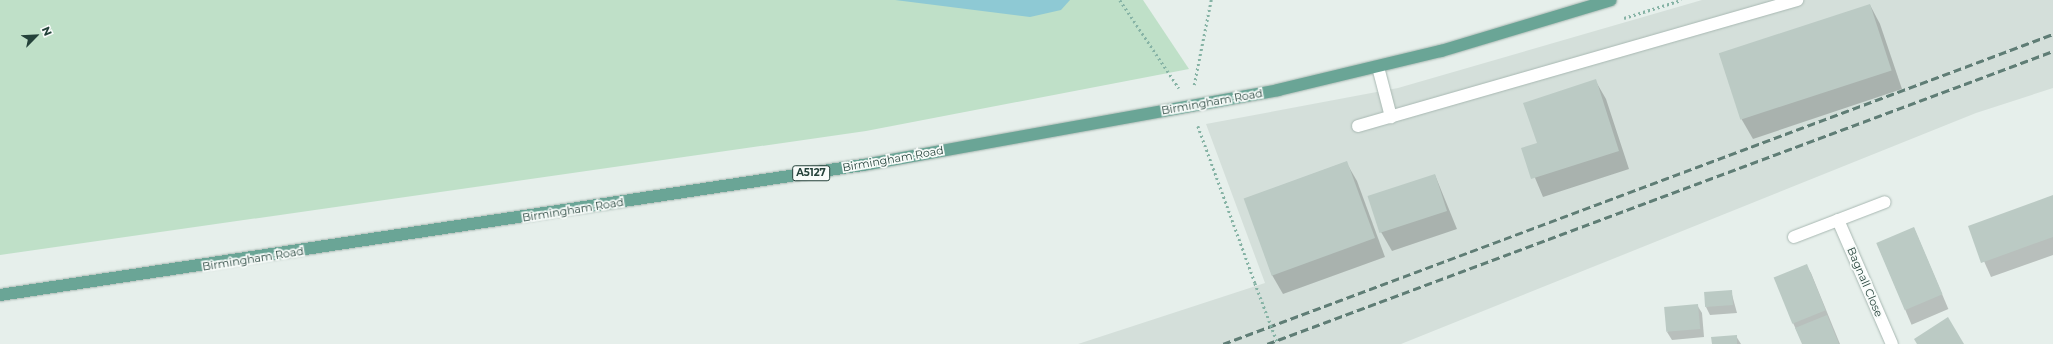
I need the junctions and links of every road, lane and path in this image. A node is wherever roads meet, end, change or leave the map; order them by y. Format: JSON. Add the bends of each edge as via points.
{"nodes":[{"id":1,"x":1120,"y":0,"type":"edge"},
{"id":2,"x":1211,"y":0,"type":"edge"},
{"id":3,"x":1611,"y":0,"type":"edge"},
{"id":4,"x":1681,"y":0,"type":"edge"},
{"id":5,"x":1797,"y":0,"type":"edge"},
{"id":6,"x":1622,"y":18,"type":"dead end"},
{"id":7,"x":1378,"y":67,"type":"junction"},
{"id":8,"x":1194,"y":83,"type":"dead end"},
{"id":9,"x":1190,"y":105,"type":"junction"},
{"id":10,"x":1391,"y":117,"type":"junction"},
{"id":11,"x":1358,"y":126,"type":"dead end"},
{"id":12,"x":1885,"y":202,"type":"dead end"},
{"id":13,"x":1838,"y":220,"type":"junction"},
{"id":14,"x":1794,"y":237,"type":"dead end"},
{"id":15,"x":0,"y":295,"type":"edge"},
{"id":16,"x":1278,"y":344,"type":"edge"},
{"id":17,"x":1892,"y":344,"type":"edge"}],
"edges":[{"from":1,"to":9,"type":"path"},
{"from":2,"to":8,"type":"path"},
{"from":3,"to":7,"type":"main road","name":"Birmingham Road","number":"A5127"},
{"from":4,"to":6,"type":"path"},
{"from":5,"to":10,"type":"street"},
{"from":7,"to":9,"type":"main road","name":"Birmingham Road","number":"A5127","via":[[1278,90]]},
{"from":7,"to":10,"type":"street"},
{"from":9,"to":15,"type":"main road","name":"Birmingham Road","number":"A5127","via":[[855,166]]},
{"from":9,"to":16,"type":"path","bridge":true},
{"from":10,"to":11,"type":"street"},
{"from":12,"to":13,"type":"street"},
{"from":13,"to":14,"type":"street"},
{"from":13,"to":17,"type":"street","name":"Bagnall Close"}]}
